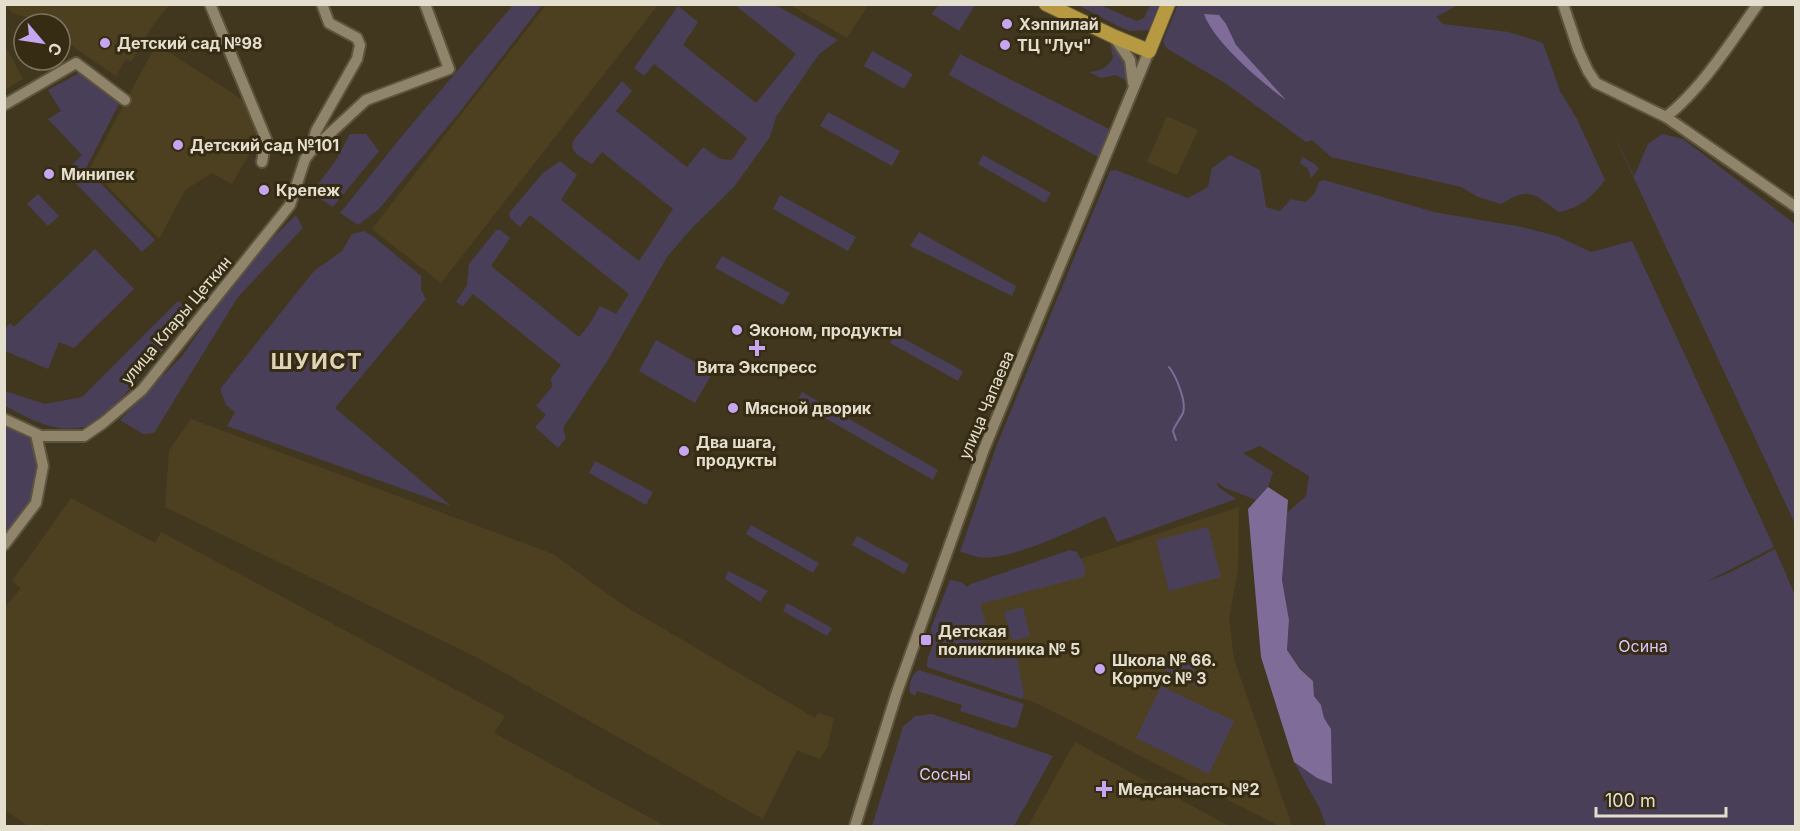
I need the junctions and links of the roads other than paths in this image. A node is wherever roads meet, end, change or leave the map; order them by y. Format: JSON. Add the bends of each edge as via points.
{"nodes":[{"id":1,"x":210,"y":4,"type":"edge"},
{"id":2,"x":321,"y":4,"type":"edge"},
{"id":3,"x":425,"y":4,"type":"edge"},
{"id":4,"x":1046,"y":4,"type":"edge"},
{"id":5,"x":1168,"y":4,"type":"edge"},
{"id":6,"x":1563,"y":4,"type":"edge"},
{"id":7,"x":1758,"y":4,"type":"edge"},
{"id":8,"x":1115,"y":37,"type":"junction"},
{"id":9,"x":1149,"y":51,"type":"junction"},
{"id":10,"x":1133,"y":90,"type":"junction"},
{"id":11,"x":125,"y":100,"type":"dead end"},
{"id":12,"x":4,"y":105,"type":"edge"},
{"id":13,"x":1666,"y":117,"type":"junction"},
{"id":14,"x":311,"y":151,"type":"junction"},
{"id":15,"x":262,"y":162,"type":"dead end"},
{"id":16,"x":1796,"y":207,"type":"edge"},
{"id":17,"x":4,"y":419,"type":"edge"},
{"id":18,"x":36,"y":434,"type":"junction"},
{"id":19,"x":4,"y":546,"type":"edge"},
{"id":20,"x":855,"y":826,"type":"edge"}],
"edges":[{"from":1,"to":15,"type":"street","via":[[266,139]]},
{"from":2,"to":14,"type":"street","name":"улица Клары Цеткин","via":[[330,23],[357,38],[360,45],[357,59],[316,131]]},
{"from":3,"to":14,"type":"street","via":[[449,69],[366,100]]},
{"from":4,"to":8,"type":"main road"},
{"from":5,"to":9,"type":"main road","name":"улица Чапаева"},
{"from":6,"to":13,"type":"street","via":[[1578,49],[1596,83]]},
{"from":7,"to":13,"type":"street","via":[[1702,81]]},
{"from":8,"to":9,"type":"main road"},
{"from":8,"to":10,"type":"street","via":[[1130,60]]},
{"from":9,"to":10,"type":"street","name":"улица Чапаева"},
{"from":10,"to":20,"type":"street","name":"улица Чапаева","via":[[984,449],[897,692]]},
{"from":11,"to":12,"type":"street","via":[[76,63]]},
{"from":13,"to":16,"type":"street"},
{"from":14,"to":18,"type":"street","name":"улица Клары Цеткин","via":[[290,205],[142,390],[84,436]]},
{"from":17,"to":18,"type":"street","name":"улица Клары Цеткин"},
{"from":18,"to":19,"type":"street","via":[[43,466],[36,503]]}]}
